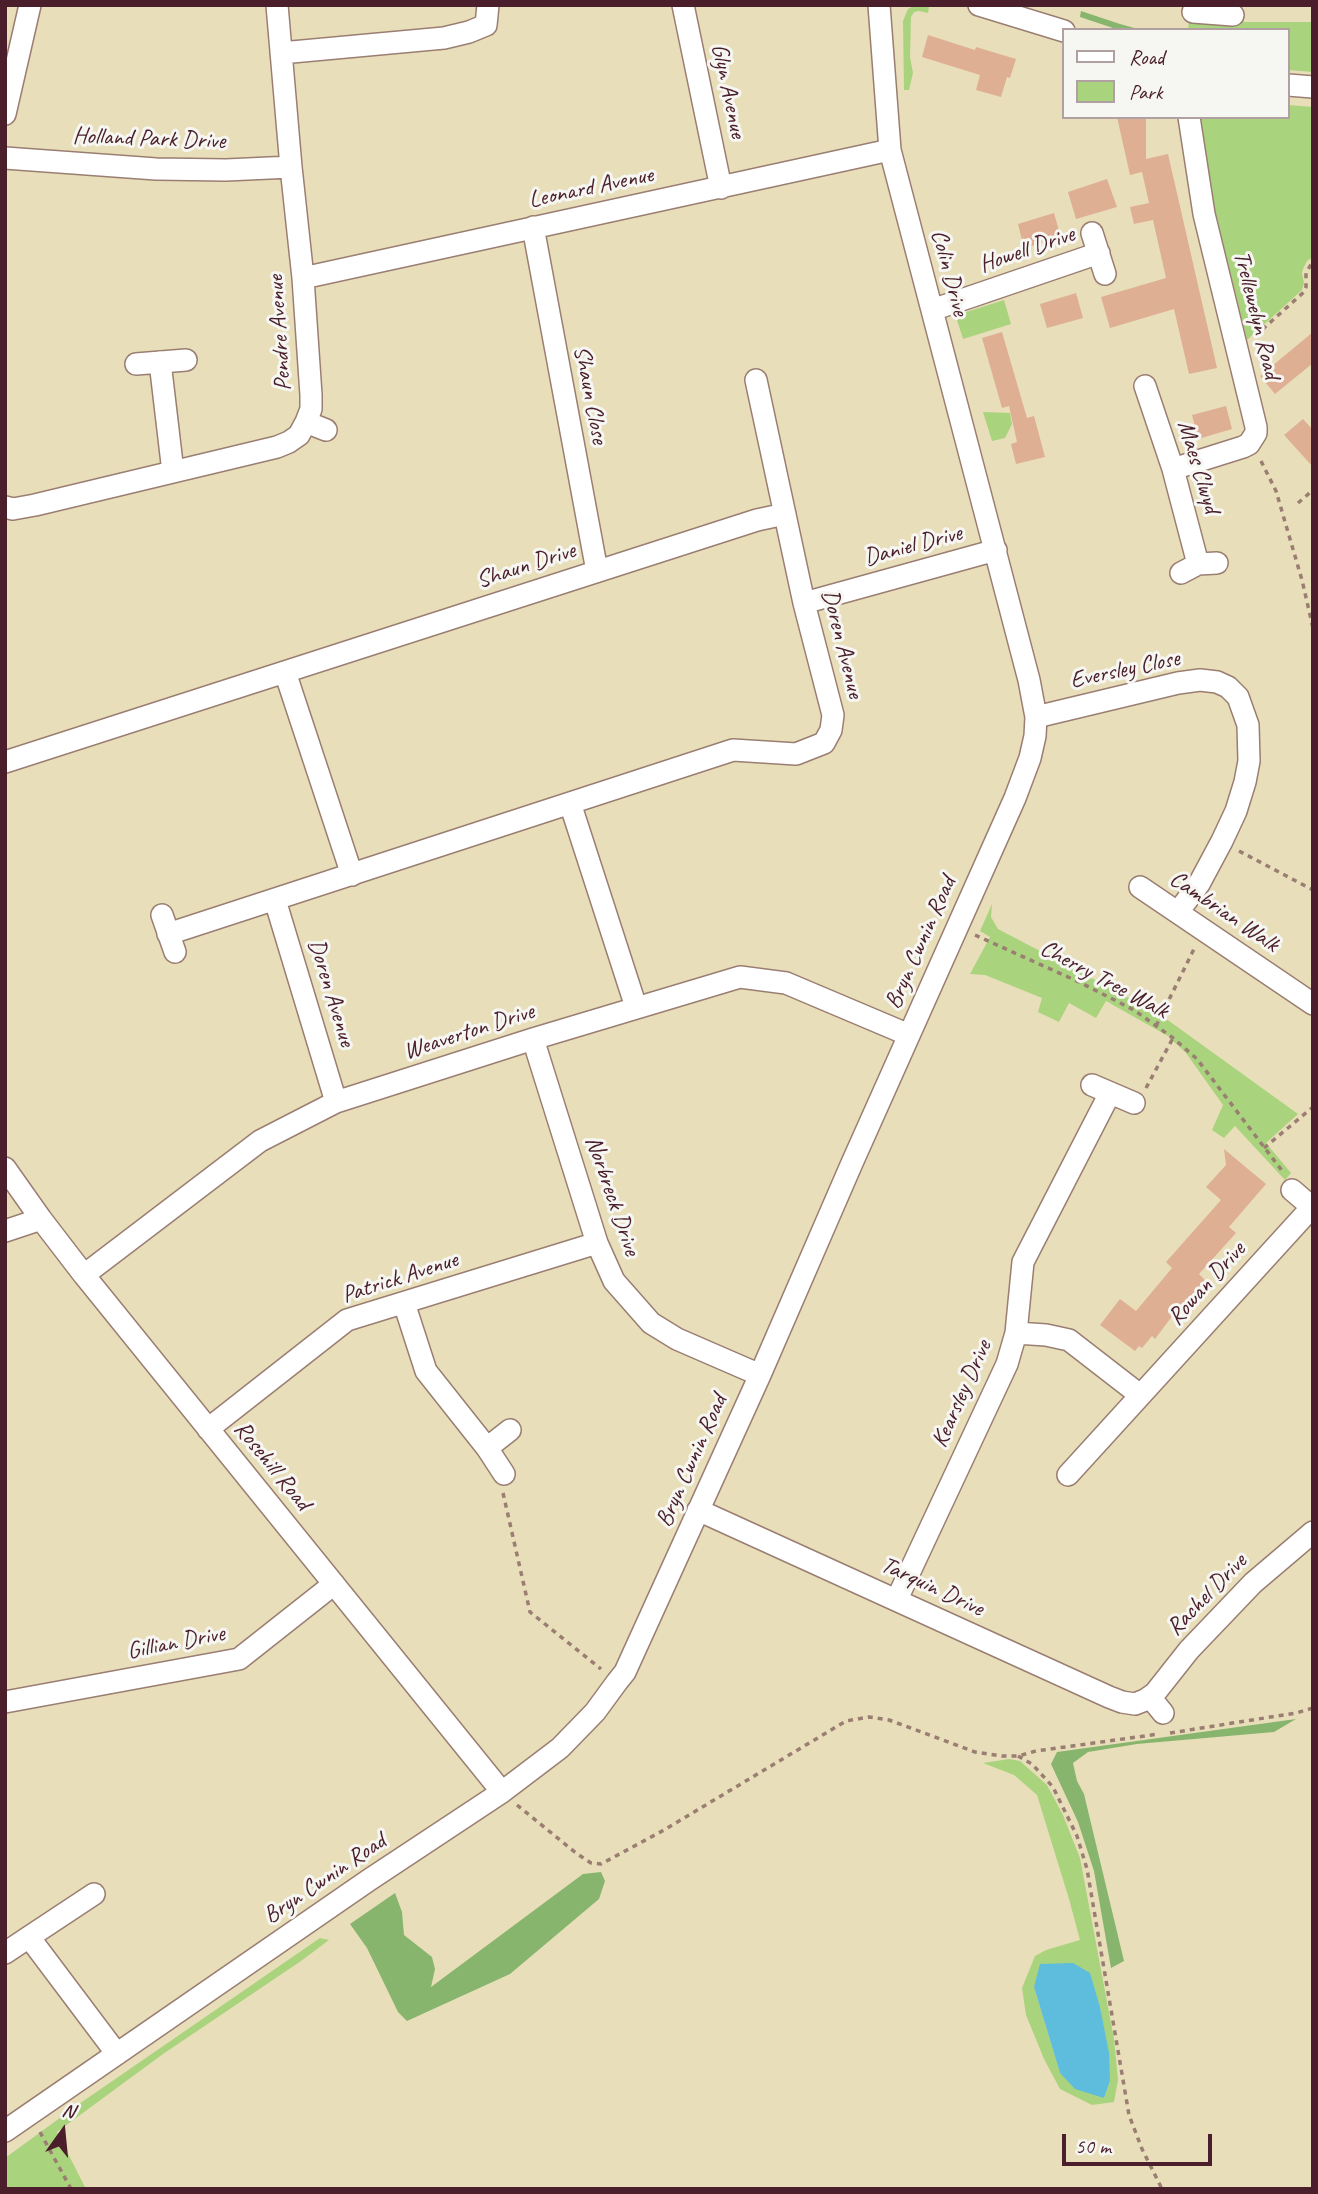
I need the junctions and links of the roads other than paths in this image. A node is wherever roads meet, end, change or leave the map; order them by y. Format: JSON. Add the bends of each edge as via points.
{"nodes":[{"id":1,"x":30,"y":5,"type":"edge"},
{"id":2,"x":277,"y":5,"type":"edge"},
{"id":3,"x":488,"y":5,"type":"edge"},
{"id":4,"x":683,"y":5,"type":"edge"},
{"id":5,"x":879,"y":5,"type":"edge"},
{"id":6,"x":979,"y":5,"type":"edge"},
{"id":7,"x":1221,"y":11,"type":"edge"},
{"id":8,"x":1193,"y":12,"type":"dead end"},
{"id":9,"x":1062,"y":30,"type":"edge"},
{"id":10,"x":281,"y":53,"type":"junction"},
{"id":11,"x":1290,"y":85,"type":"edge"},
{"id":12,"x":1313,"y":87,"type":"edge"},
{"id":13,"x":5,"y":114,"type":"edge"},
{"id":14,"x":1189,"y":119,"type":"edge"},
{"id":15,"x":890,"y":150,"type":"junction"},
{"id":16,"x":5,"y":158,"type":"edge"},
{"id":17,"x":291,"y":167,"type":"junction"},
{"id":18,"x":722,"y":188,"type":"junction"},
{"id":19,"x":533,"y":227,"type":"junction"},
{"id":20,"x":1105,"y":274,"type":"dead end"},
{"id":21,"x":303,"y":278,"type":"junction"},
{"id":22,"x":932,"y":310,"type":"junction"},
{"id":23,"x":186,"y":360,"type":"dead end"},
{"id":24,"x":160,"y":362,"type":"junction"},
{"id":25,"x":136,"y":364,"type":"dead end"},
{"id":26,"x":756,"y":380,"type":"dead end"},
{"id":27,"x":1145,"y":386,"type":"dead end"},
{"id":28,"x":1173,"y":469,"type":"junction"},
{"id":29,"x":173,"y":472,"type":"junction"},
{"id":30,"x":5,"y":507,"type":"edge"},
{"id":31,"x":785,"y":514,"type":"junction"},
{"id":32,"x":996,"y":550,"type":"junction"},
{"id":33,"x":1199,"y":567,"type":"dead end"},
{"id":34,"x":597,"y":571,"type":"junction"},
{"id":35,"x":804,"y":603,"type":"junction"},
{"id":36,"x":285,"y":671,"type":"junction"},
{"id":37,"x":1036,"y":717,"type":"junction"},
{"id":38,"x":5,"y":762,"type":"edge"},
{"id":39,"x":570,"y":803,"type":"junction"},
{"id":40,"x":352,"y":875,"type":"junction"},
{"id":41,"x":1140,"y":887,"type":"dead end"},
{"id":42,"x":275,"y":900,"type":"junction"},
{"id":43,"x":1178,"y":912,"type":"junction"},
{"id":44,"x":168,"y":933,"type":"dead end"},
{"id":45,"x":1313,"y":1004,"type":"edge"},
{"id":46,"x":636,"y":1007,"type":"junction"},
{"id":47,"x":909,"y":1035,"type":"junction"},
{"id":48,"x":533,"y":1039,"type":"junction"},
{"id":49,"x":336,"y":1101,"type":"junction"},
{"id":50,"x":1134,"y":1103,"type":"road end"},
{"id":51,"x":5,"y":1168,"type":"edge"},
{"id":52,"x":1292,"y":1190,"type":"road end"},
{"id":53,"x":1312,"y":1208,"type":"edge"},
{"id":54,"x":41,"y":1219,"type":"junction"},
{"id":55,"x":5,"y":1231,"type":"edge"},
{"id":56,"x":597,"y":1243,"type":"junction"},
{"id":57,"x":84,"y":1275,"type":"junction"},
{"id":58,"x":404,"y":1303,"type":"junction"},
{"id":59,"x":1016,"y":1333,"type":"junction"},
{"id":60,"x":760,"y":1375,"type":"junction"},
{"id":61,"x":1140,"y":1395,"type":"junction"},
{"id":62,"x":208,"y":1429,"type":"junction"},
{"id":63,"x":510,"y":1430,"type":"dead end"},
{"id":64,"x":487,"y":1448,"type":"junction"},
{"id":65,"x":504,"y":1474,"type":"road end"},
{"id":66,"x":1068,"y":1475,"type":"dead end"},
{"id":67,"x":698,"y":1510,"type":"junction"},
{"id":68,"x":1313,"y":1532,"type":"edge"},
{"id":69,"x":334,"y":1584,"type":"junction"},
{"id":70,"x":897,"y":1599,"type":"junction"},
{"id":71,"x":5,"y":1702,"type":"edge"},
{"id":72,"x":1153,"y":1703,"type":"joint"},
{"id":73,"x":507,"y":1797,"type":"junction"},
{"id":74,"x":94,"y":1894,"type":"dead end"},
{"id":75,"x":29,"y":1937,"type":"junction"},
{"id":76,"x":5,"y":1954,"type":"edge"},
{"id":77,"x":117,"y":2054,"type":"junction"},
{"id":78,"x":5,"y":2131,"type":"edge"}],
"edges":[{"from":1,"to":13,"type":"street"},
{"from":2,"to":10,"type":"street","name":"Pendre Avenue"},
{"from":3,"to":10,"type":"street","via":[[486,25],[444,38]]},
{"from":4,"to":18,"type":"street","name":"Glyn Avenue"},
{"from":5,"to":15,"type":"street","name":"Colin Drive"},
{"from":6,"to":9,"type":"street"},
{"from":7,"to":8,"type":"street"},
{"from":10,"to":17,"type":"street","name":"Pendre Avenue"},
{"from":11,"to":12,"type":"street"},
{"from":14,"to":28,"type":"street","name":"Trellewelyn Road","via":[[1204,214],[1256,427],[1253,439],[1244,447]]},
{"from":15,"to":18,"type":"street","name":"Leonard Avenue"},
{"from":15,"to":22,"type":"street","name":"Colin Drive"},
{"from":16,"to":17,"type":"street","name":"Holland Park Drive","via":[[156,169]]},
{"from":17,"to":21,"type":"street","name":"Pendre Avenue"},
{"from":18,"to":19,"type":"street","name":"Leonard Avenue"},
{"from":19,"to":21,"type":"street","name":"Leonard Avenue"},
{"from":19,"to":34,"type":"street","name":"Shaun Close"},
{"from":20,"to":22,"type":"street","name":"Howell Drive","via":[[1095,243]]},
{"from":21,"to":29,"type":"street","name":"Pendre Avenue","via":[[316,426],[277,447]]},
{"from":22,"to":32,"type":"street","name":"Colin Drive"},
{"from":23,"to":24,"type":"street"},
{"from":24,"to":25,"type":"street"},
{"from":24,"to":29,"type":"street"},
{"from":26,"to":31,"type":"street","name":"Doren Avenue"},
{"from":27,"to":28,"type":"street","name":"Maes Clwyd","via":[[1142,410]]},
{"from":28,"to":33,"type":"street","name":"Maes Clwyd"},
{"from":29,"to":30,"type":"street","name":"Pendre Avenue","via":[[24,507]]},
{"from":31,"to":34,"type":"street","name":"Shaun Drive"},
{"from":31,"to":35,"type":"street","name":"Doren Avenue"},
{"from":32,"to":35,"type":"street","name":"Daniel Drive"},
{"from":32,"to":37,"type":"street","name":"Bryn Cwnin Road"},
{"from":34,"to":36,"type":"street","name":"Shaun Drive"},
{"from":35,"to":39,"type":"street","name":"Doren Avenue","via":[[833,715],[824,743],[796,754],[733,750]]},
{"from":36,"to":38,"type":"street","name":"Shaun Drive"},
{"from":36,"to":40,"type":"street"},
{"from":37,"to":43,"type":"street","name":"Eversley Close","via":[[1200,680],[1217,682],[1238,697],[1248,725],[1249,761],[1236,811],[1199,884]]},
{"from":37,"to":47,"type":"street","name":"Bryn Cwnin Road","via":[[1030,758],[1015,798]]},
{"from":39,"to":40,"type":"street","name":"Doren Avenue"},
{"from":39,"to":46,"type":"street"},
{"from":40,"to":42,"type":"street","name":"Doren Avenue"},
{"from":41,"to":43,"type":"street","name":"Cambrian Walk"},
{"from":42,"to":44,"type":"street","name":"Doren Avenue"},
{"from":42,"to":49,"type":"street","name":"Doren Avenue"},
{"from":43,"to":45,"type":"street","name":"Cambrian Walk"},
{"from":46,"to":47,"type":"street","name":"Weaverton Drive","via":[[740,977],[786,983]]},
{"from":46,"to":48,"type":"street","name":"Weaverton Drive"},
{"from":47,"to":60,"type":"street","name":"Bryn Cwnin Road"},
{"from":48,"to":49,"type":"street","name":"Weaverton Drive"},
{"from":48,"to":56,"type":"street","name":"Norbreck Drive"},
{"from":49,"to":57,"type":"street","name":"Weaverton Drive","via":[[260,1141]]},
{"from":50,"to":59,"type":"street","name":"Kearsley Drive","via":[[1101,1089],[1023,1262]]},
{"from":51,"to":54,"type":"street","name":"Rosehill Road"},
{"from":52,"to":53,"type":"street"},
{"from":53,"to":61,"type":"street","name":"Rowan Drive"},
{"from":54,"to":55,"type":"street"},
{"from":54,"to":57,"type":"street","name":"Rosehill Road"},
{"from":56,"to":58,"type":"street","name":"Patrick Avenue"},
{"from":56,"to":60,"type":"street","name":"Norbreck Drive","via":[[614,1281],[651,1323]]},
{"from":57,"to":62,"type":"street","name":"Rosehill Road"},
{"from":58,"to":62,"type":"street","name":"Patrick Avenue","via":[[347,1320]]},
{"from":58,"to":64,"type":"street","via":[[426,1371]]},
{"from":59,"to":61,"type":"street","via":[[1069,1340]]},
{"from":59,"to":70,"type":"street","name":"Kearsley Drive","via":[[1007,1364]]},
{"from":60,"to":67,"type":"street","name":"Bryn Cwnin Road"},
{"from":61,"to":66,"type":"street","name":"Rowan Drive"},
{"from":62,"to":69,"type":"street","name":"Rosehill Road"},
{"from":63,"to":64,"type":"street"},
{"from":64,"to":65,"type":"street"},
{"from":67,"to":70,"type":"street","name":"Tarquin Drive"},
{"from":67,"to":73,"type":"street","name":"Bryn Cwnin Road","via":[[625,1672],[595,1712]]},
{"from":68,"to":72,"type":"street","name":"Rachel Drive","via":[[1253,1583],[1189,1650],[1169,1673]]},
{"from":69,"to":71,"type":"street","name":"Gillian Drive","via":[[239,1659]]},
{"from":69,"to":73,"type":"street","name":"Rosehill Road"},
{"from":70,"to":72,"type":"street","name":"Tarquin Drive","via":[[1116,1700]]},
{"from":73,"to":77,"type":"street","name":"Bryn Cwnin Road","via":[[369,1880]]},
{"from":74,"to":75,"type":"street"},
{"from":75,"to":76,"type":"street"},
{"from":75,"to":77,"type":"street"},
{"from":77,"to":78,"type":"street","name":"Bryn Cwnin Road"}]}
